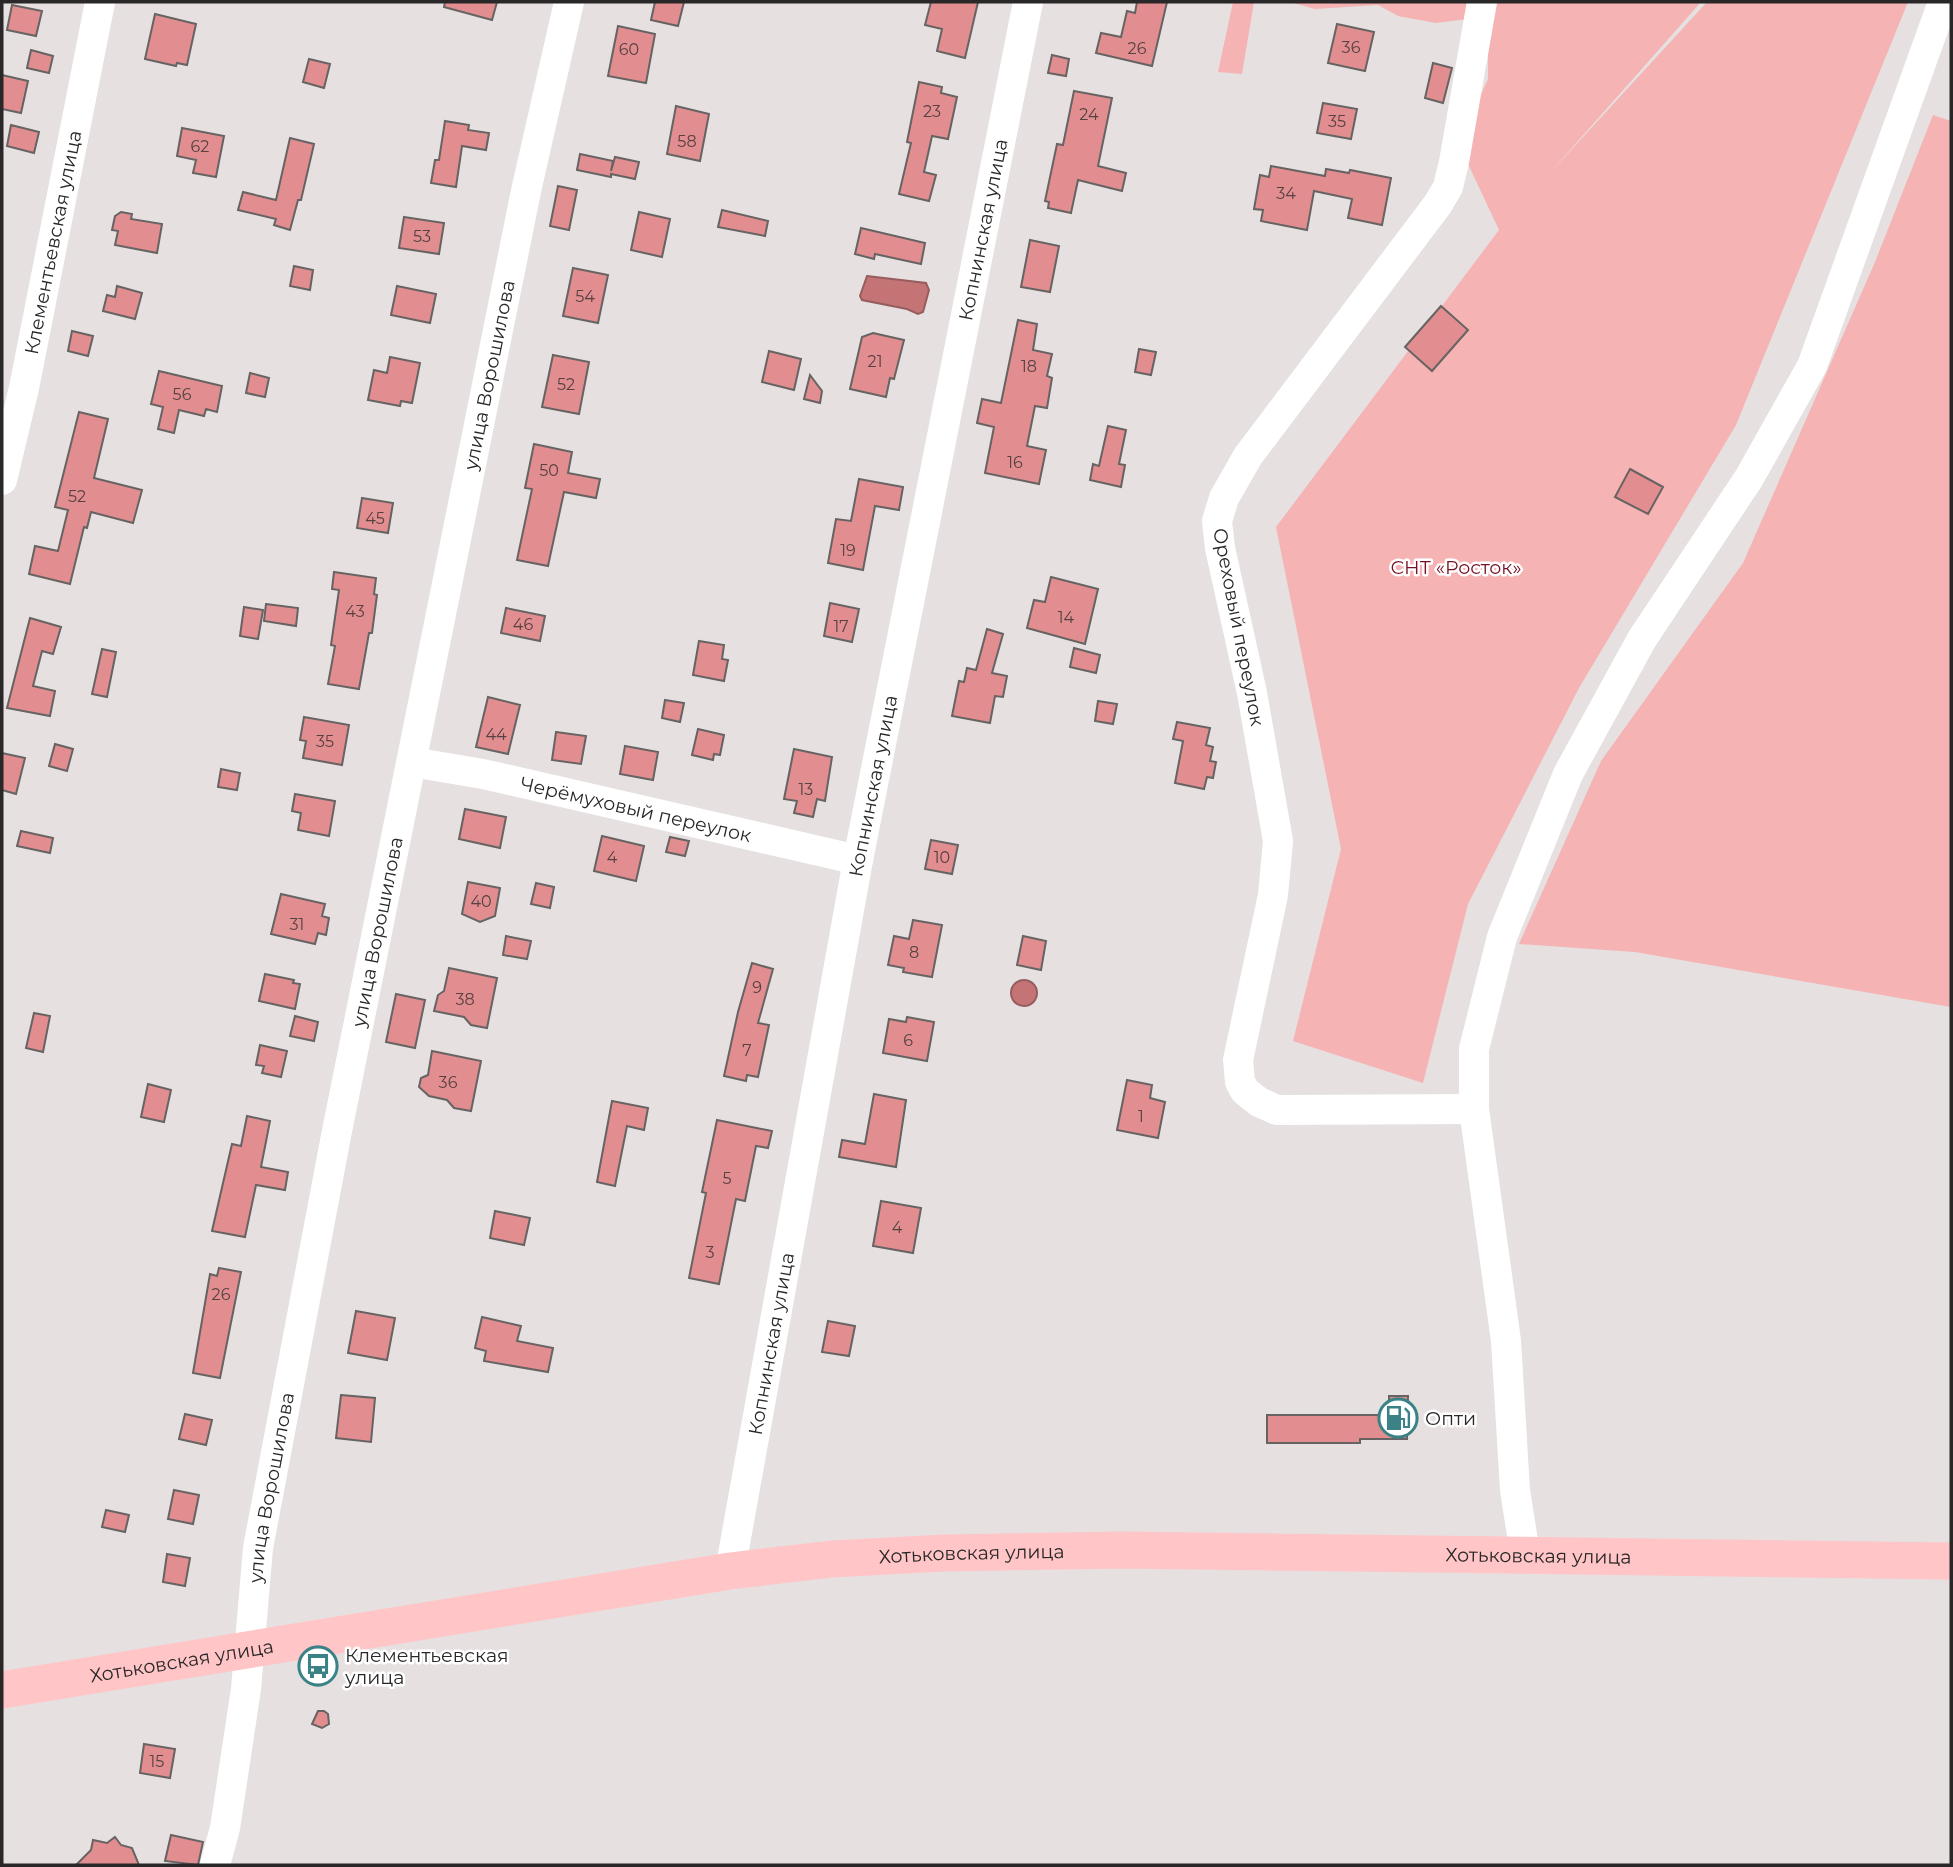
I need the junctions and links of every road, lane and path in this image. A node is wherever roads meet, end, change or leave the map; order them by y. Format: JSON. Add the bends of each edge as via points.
{"nodes":[{"id":1,"x":100,"y":2,"type":"edge"},
{"id":2,"x":569,"y":2,"type":"edge"},
{"id":3,"x":1028,"y":2,"type":"edge"},
{"id":4,"x":1482,"y":2,"type":"edge"},
{"id":5,"x":1943,"y":2,"type":"edge"},
{"id":6,"x":2,"y":480,"type":"edge"},
{"id":7,"x":412,"y":762,"type":"junction"},
{"id":8,"x":858,"y":860,"type":"junction"},
{"id":9,"x":1474,"y":1110,"type":"junction"},
{"id":10,"x":1525,"y":1554,"type":"junction"},
{"id":11,"x":1951,"y":1561,"type":"edge"},
{"id":12,"x":730,"y":1571,"type":"junction"},
{"id":13,"x":250,"y":1649,"type":"junction"},
{"id":14,"x":2,"y":1689,"type":"edge"},
{"id":15,"x":215,"y":1865,"type":"edge"}],
"edges":[{"from":1,"to":6,"type":"street","name":"Клементьевская улица"},
{"from":2,"to":7,"type":"street","name":"улица Ворошилова","via":[[523,204]]},
{"from":3,"to":8,"type":"street","name":"Копнинская улица"},
{"from":4,"to":9,"type":"street","name":"Ореховый переулок","via":[[1448,187],[1248,456],[1224,498],[1217,521],[1278,841],[1273,895],[1238,1060],[1241,1082],[1259,1102],[1277,1110]]},
{"from":5,"to":9,"type":"street","via":[[1812,366],[1749,478],[1642,639],[1568,774],[1502,937],[1474,1049]]},
{"from":7,"to":8,"type":"street","name":"Черёмуховый переулок","via":[[483,774]]},
{"from":7,"to":13,"type":"street","name":"улица Ворошилова","via":[[258,1548]]},
{"from":8,"to":12,"type":"street","name":"Копнинская улица"},
{"from":9,"to":10,"type":"street","via":[[1506,1341],[1515,1490]]},
{"from":10,"to":11,"type":"main road","name":"Хотьковская улица"},
{"from":10,"to":12,"type":"main road","name":"Хотьковская улица","via":[[944,1553]]},
{"from":12,"to":13,"type":"main road","name":"Хотьковская улица"},
{"from":13,"to":14,"type":"main road","name":"Хотьковская улица"},
{"from":13,"to":15,"type":"street","name":"улица Ворошилова","via":[[232,1787]]}]}
